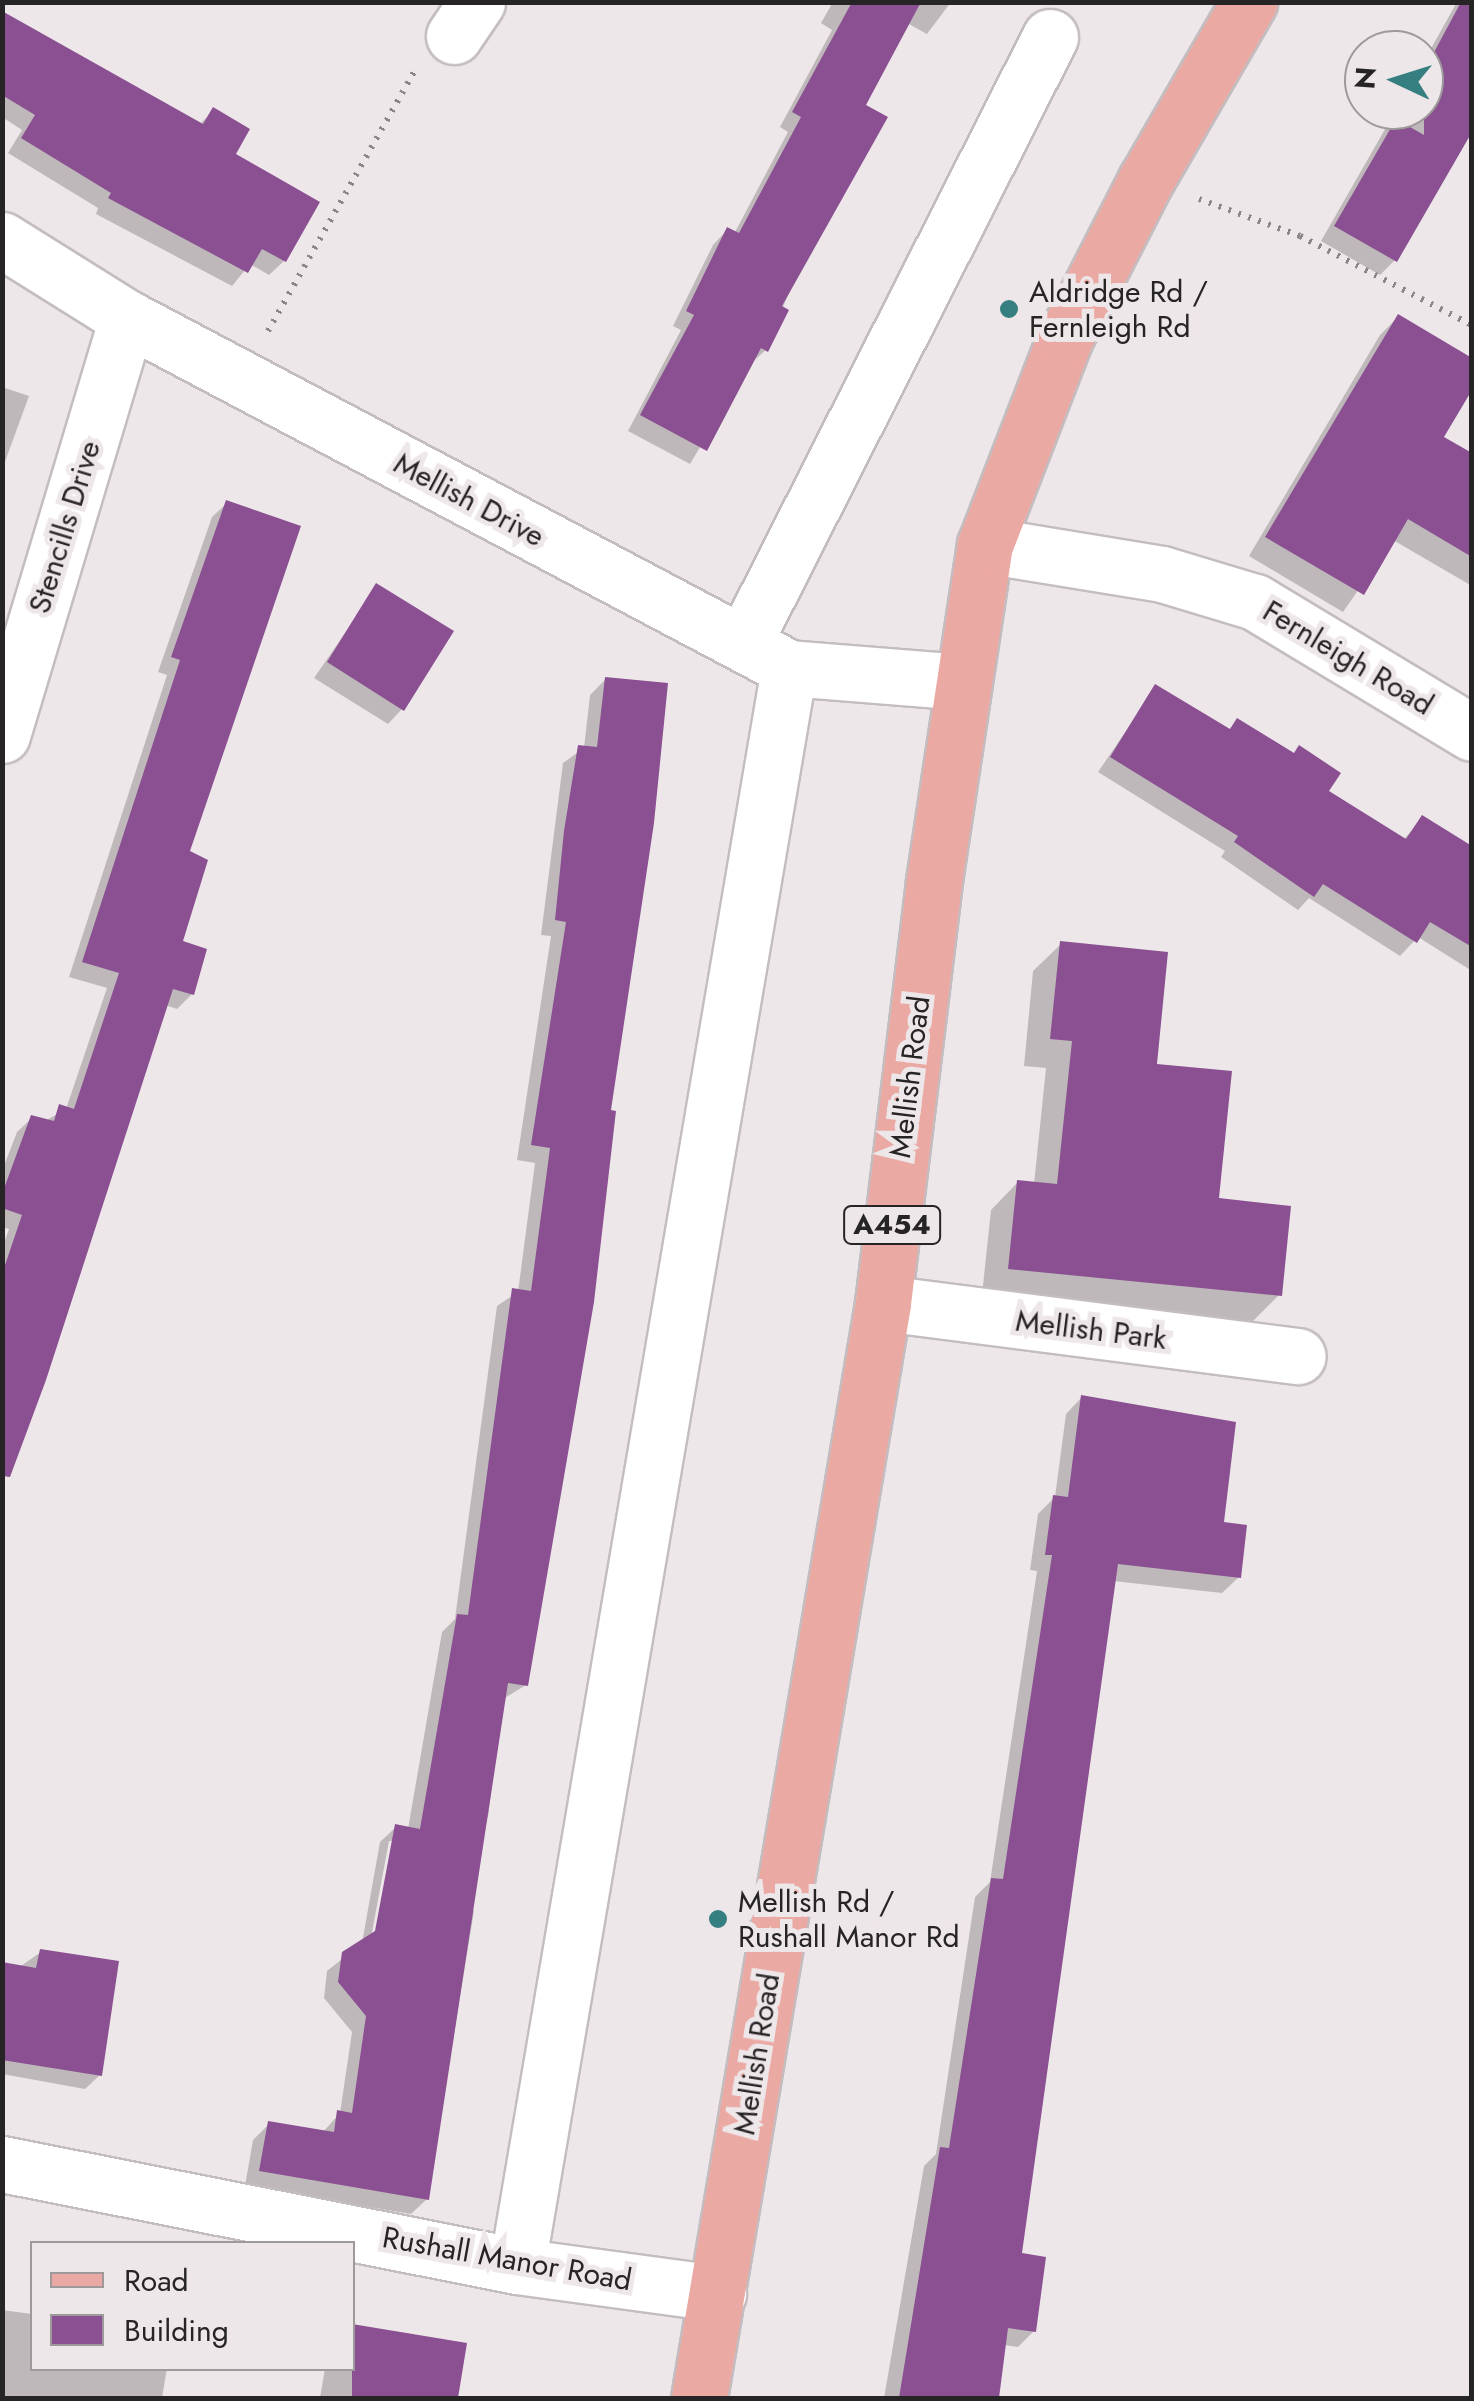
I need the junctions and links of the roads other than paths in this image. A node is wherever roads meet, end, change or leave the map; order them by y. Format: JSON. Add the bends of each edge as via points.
{"nodes":[{"id":1,"x":1249,"y":2,"type":"edge"},
{"id":2,"x":1050,"y":37,"type":"dead end"},
{"id":3,"x":2,"y":240,"type":"edge"},
{"id":4,"x":127,"y":318,"type":"junction"},
{"id":5,"x":985,"y":545,"type":"junction"},
{"id":6,"x":767,"y":655,"type":"junction"},
{"id":7,"x":962,"y":682,"type":"junction"},
{"id":8,"x":1472,"y":733,"type":"edge"},
{"id":9,"x":2,"y":735,"type":"edge"},
{"id":10,"x":883,"y":1304,"type":"junction"},
{"id":11,"x":1298,"y":1356,"type":"dead end"},
{"id":12,"x":2,"y":2164,"type":"edge"},
{"id":13,"x":516,"y":2266,"type":"junction"},
{"id":14,"x":718,"y":2292,"type":"junction"},
{"id":15,"x":700,"y":2398,"type":"edge"}],
"edges":[{"from":1,"to":5,"type":"main road","name":"Mellish Road","number":"A454","via":[[1065,338]]},
{"from":2,"to":6,"type":"street"},
{"from":3,"to":4,"type":"street","name":"Mellish Drive"},
{"from":4,"to":6,"type":"street","name":"Mellish Drive"},
{"from":4,"to":9,"type":"street","name":"Stencills Drive"},
{"from":5,"to":7,"type":"main road","name":"Mellish Road","number":"A454"},
{"from":5,"to":8,"type":"street","name":"Fernleigh Road","via":[[1162,574],[1255,602]]},
{"from":6,"to":7,"type":"street","name":"Mellish Drive"},
{"from":6,"to":13,"type":"street"},
{"from":7,"to":10,"type":"main road","name":"Mellish Road","number":"A454"},
{"from":10,"to":11,"type":"street","name":"Mellish Park"},
{"from":10,"to":14,"type":"main road","name":"Mellish Road","number":"A454"},
{"from":12,"to":13,"type":"street","name":"Rushall Manor Road"},
{"from":13,"to":14,"type":"street","name":"Rushall Manor Road"},
{"from":14,"to":15,"type":"main road","name":"Mellish Road","number":"A454"}]}
